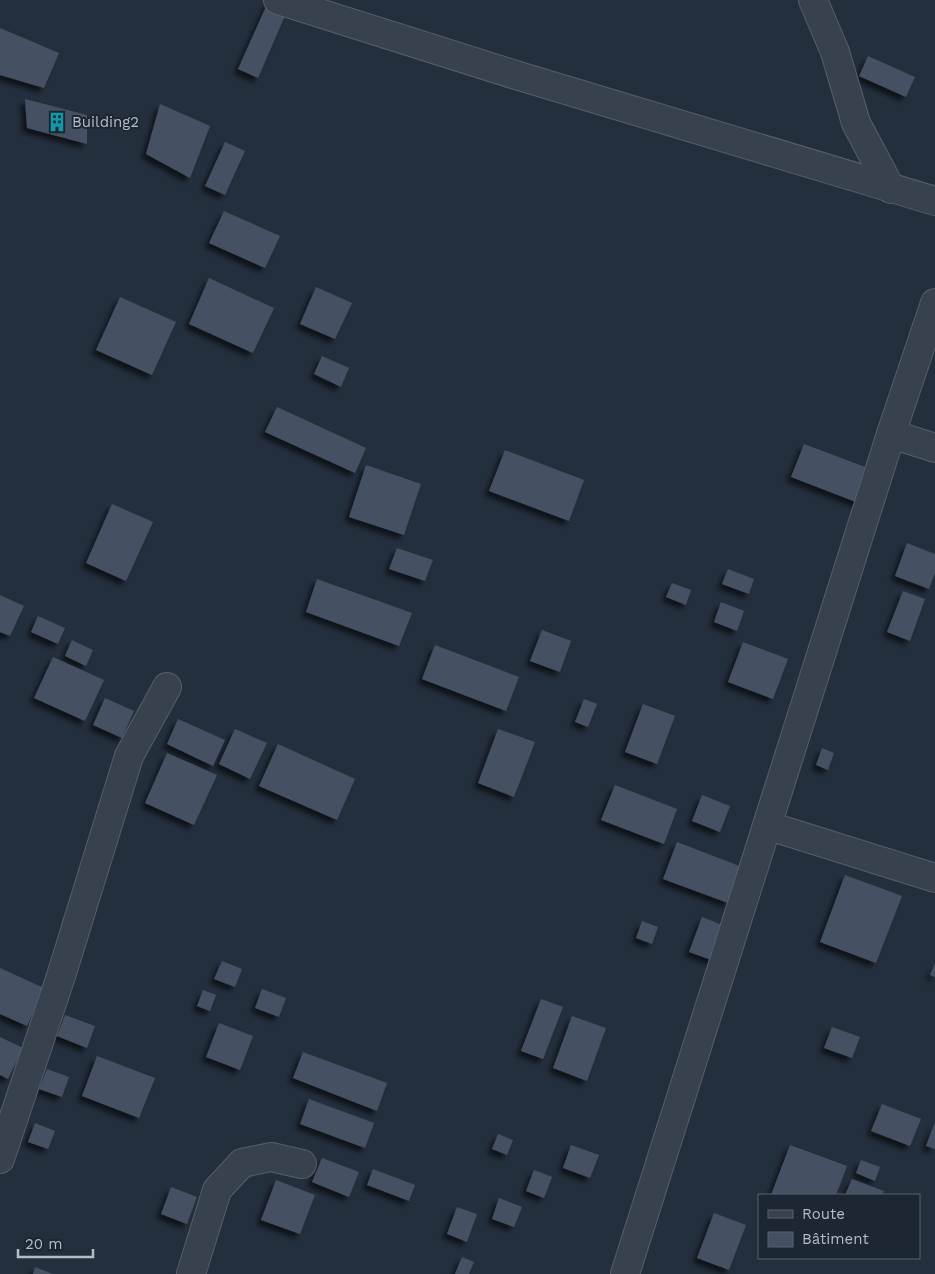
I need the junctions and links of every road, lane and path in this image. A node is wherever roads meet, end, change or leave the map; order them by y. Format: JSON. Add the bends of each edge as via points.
{"nodes":[{"id":1,"x":278,"y":0,"type":"edge"},
{"id":2,"x":813,"y":0,"type":"edge"},
{"id":3,"x":891,"y":189,"type":"junction"},
{"id":4,"x":935,"y":201,"type":"edge"},
{"id":5,"x":935,"y":303,"type":"edge"},
{"id":6,"x":891,"y":434,"type":"junction"},
{"id":7,"x":935,"y":448,"type":"edge"},
{"id":8,"x":167,"y":687,"type":"dead end"},
{"id":9,"x":769,"y":826,"type":"junction"},
{"id":10,"x":935,"y":878,"type":"edge"},
{"id":11,"x":0,"y":1159,"type":"edge"},
{"id":12,"x":302,"y":1164,"type":"dead end"},
{"id":13,"x":191,"y":1274,"type":"edge"},
{"id":14,"x":625,"y":1274,"type":"edge"}],
"edges":[{"from":1,"to":3,"type":"street"},
{"from":2,"to":3,"type":"street","via":[[835,52],[856,123]]},
{"from":3,"to":4,"type":"street"},
{"from":5,"to":6,"type":"street"},
{"from":6,"to":7,"type":"street"},
{"from":6,"to":9,"type":"street"},
{"from":8,"to":11,"type":"street","via":[[129,756]]},
{"from":9,"to":10,"type":"street"},
{"from":9,"to":14,"type":"street"},
{"from":12,"to":13,"type":"street","via":[[271,1158],[242,1163],[217,1190]]}]}
